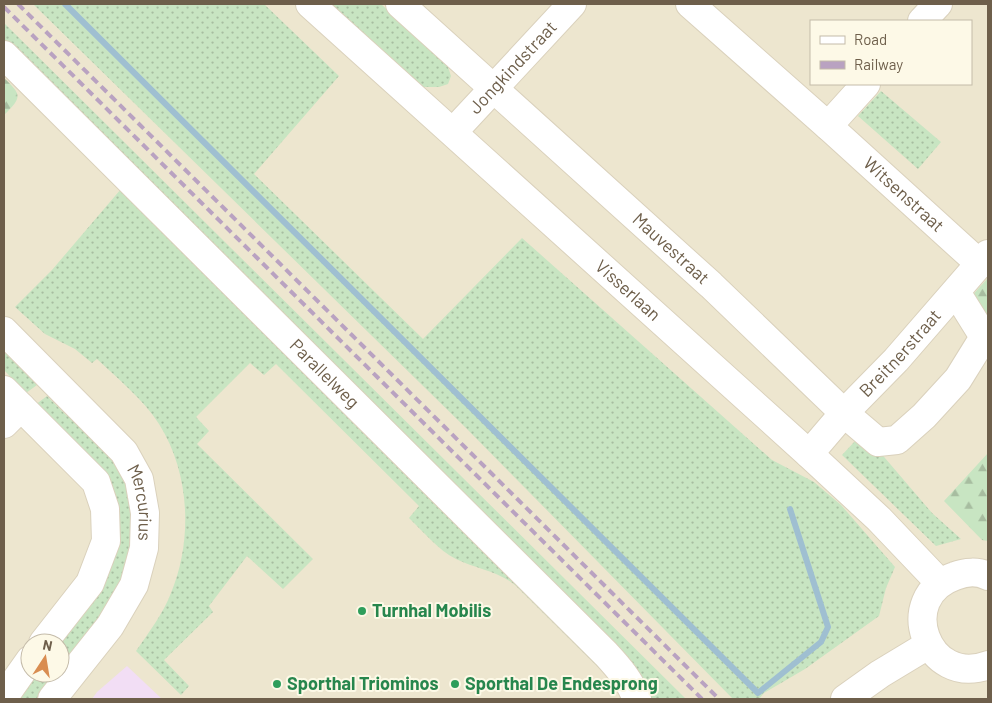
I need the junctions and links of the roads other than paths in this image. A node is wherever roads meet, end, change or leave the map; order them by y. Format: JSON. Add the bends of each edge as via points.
{"nodes":[{"id":1,"x":310,"y":4,"type":"edge"},
{"id":2,"x":400,"y":4,"type":"edge"},
{"id":3,"x":572,"y":4,"type":"edge"},
{"id":4,"x":690,"y":4,"type":"edge"},
{"id":5,"x":938,"y":4,"type":"edge"},
{"id":6,"x":923,"y":20,"type":"edge"},
{"id":7,"x":4,"y":55,"type":"edge"},
{"id":8,"x":865,"y":85,"type":"edge"},
{"id":9,"x":493,"y":89,"type":"junction"},
{"id":10,"x":828,"y":126,"type":"junction"},
{"id":11,"x":452,"y":132,"type":"junction"},
{"id":12,"x":984,"y":259,"type":"edge"},
{"id":13,"x":956,"y":292,"type":"junction"},
{"id":14,"x":4,"y":331,"type":"edge"},
{"id":15,"x":10,"y":407,"type":"edge"},
{"id":16,"x":844,"y":413,"type":"junction"},
{"id":17,"x":809,"y":454,"type":"junction"},
{"id":18,"x":988,"y":576,"type":"edge"},
{"id":19,"x":940,"y":583,"type":"junction"},
{"id":20,"x":51,"y":633,"type":"edge"},
{"id":21,"x":928,"y":645,"type":"junction"},
{"id":22,"x":988,"y":665,"type":"edge"},
{"id":23,"x":20,"y":674,"type":"edge"},
{"id":24,"x":4,"y":697,"type":"edge"},
{"id":25,"x":52,"y":699,"type":"edge"},
{"id":26,"x":637,"y":699,"type":"edge"},
{"id":27,"x":845,"y":699,"type":"edge"}],
"edges":[{"from":1,"to":11,"type":"street","name":"Visserlaan"},
{"from":2,"to":9,"type":"street","name":"Mauvestraat"},
{"from":3,"to":9,"type":"street","name":"Jongkindstraat"},
{"from":4,"to":10,"type":"street","name":"Witsenstraat"},
{"from":5,"to":6,"type":"street"},
{"from":7,"to":26,"type":"street","name":"Parallelweg","via":[[606,654],[629,682]]},
{"from":8,"to":10,"type":"street"},
{"from":9,"to":11,"type":"street","name":"Jongkindstraat"},
{"from":9,"to":16,"type":"street","name":"Mauvestraat","via":[[704,278]]},
{"from":10,"to":12,"type":"street","name":"Witsenstraat"},
{"from":11,"to":17,"type":"street","name":"Visserlaan"},
{"from":12,"to":13,"type":"street","name":"Breitnerstraat"},
{"from":13,"to":16,"type":"street","name":"Breitnerstraat"},
{"from":13,"to":16,"type":"street","name":"Breitnerstraat","via":[[984,337],[958,379],[924,416],[897,440],[878,442]]},
{"from":14,"to":25,"type":"street","name":"Mercurius","via":[[124,452],[139,479],[145,513],[144,548],[134,585],[110,626]]},
{"from":15,"to":20,"type":"street","name":"Mercurius","via":[[96,482],[105,509],[106,541],[90,583]]},
{"from":16,"to":17,"type":"street","name":"Breitnerstraat"},
{"from":17,"to":19,"type":"street","name":"Visserlaan","via":[[879,519]]},
{"from":18,"to":19,"type":"street","via":[[963,573]]},
{"from":19,"to":21,"type":"street","via":[[931,592],[923,609],[922,628]]},
{"from":21,"to":22,"type":"street","via":[[941,660],[958,668],[978,669]]},
{"from":21,"to":27,"type":"street"},
{"from":23,"to":24,"type":"street"}]}
